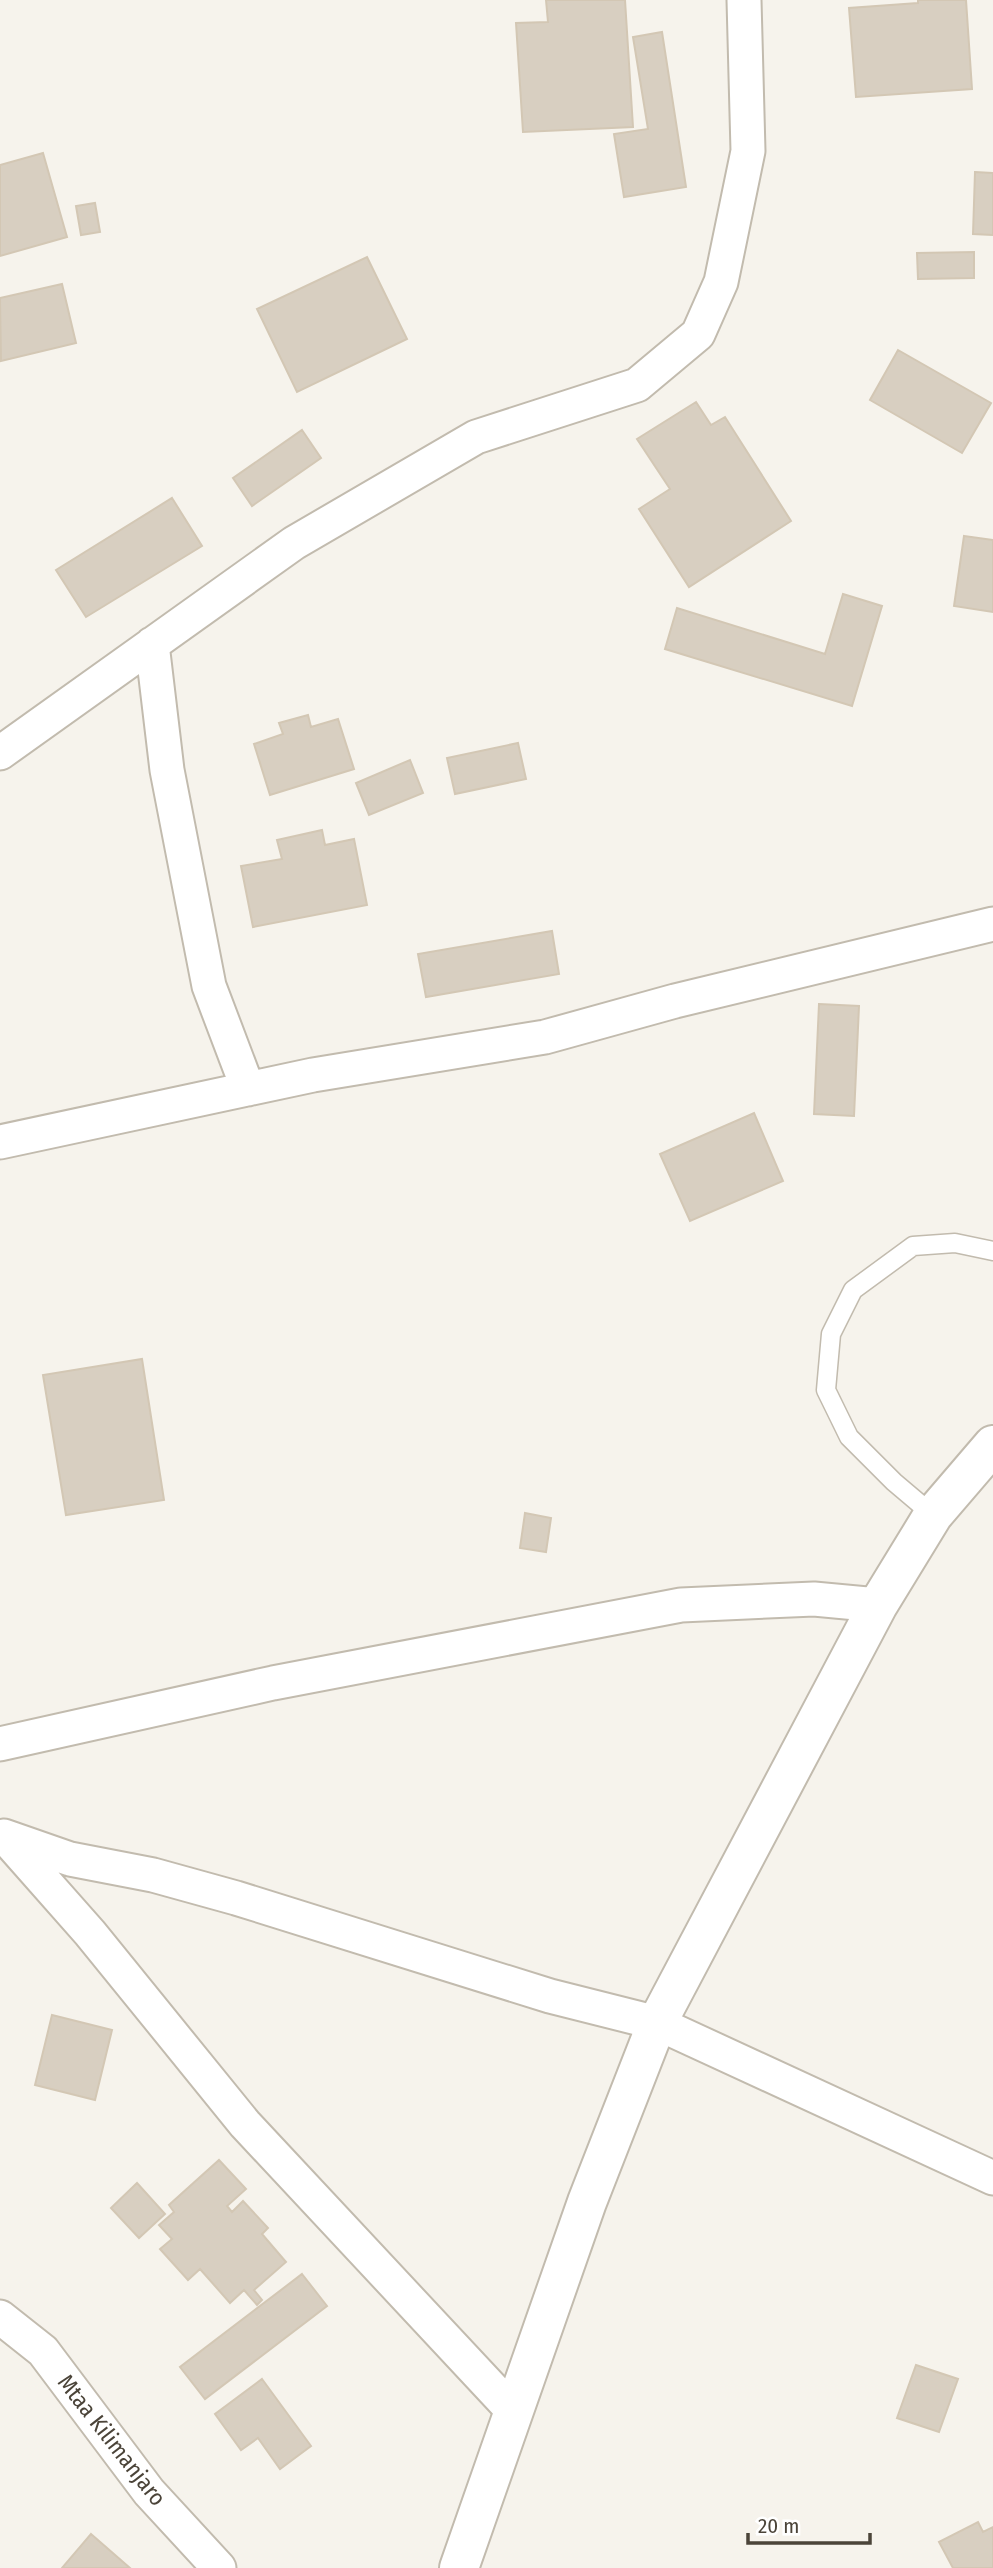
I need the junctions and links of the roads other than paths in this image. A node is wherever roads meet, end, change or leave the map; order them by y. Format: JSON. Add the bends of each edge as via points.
{"nodes":[{"id":1,"x":744,"y":0,"type":"edge"},
{"id":2,"x":152,"y":644,"type":"junction"},
{"id":3,"x":0,"y":752,"type":"edge"},
{"id":4,"x":993,"y":924,"type":"edge"},
{"id":5,"x":248,"y":1089,"type":"junction"},
{"id":6,"x":0,"y":1142,"type":"edge"},
{"id":7,"x":993,"y":1251,"type":"edge"},
{"id":8,"x":993,"y":1445,"type":"edge"},
{"id":9,"x":933,"y":1515,"type":"junction"},
{"id":10,"x":878,"y":1605,"type":"junction"},
{"id":11,"x":0,"y":1744,"type":"edge"},
{"id":12,"x":2,"y":1834,"type":"edge"},
{"id":13,"x":657,"y":2023,"type":"junction"},
{"id":14,"x":993,"y":2178,"type":"edge"},
{"id":15,"x":0,"y":2317,"type":"edge"},
{"id":16,"x":514,"y":2412,"type":"junction"},
{"id":17,"x":219,"y":2568,"type":"edge"},
{"id":18,"x":459,"y":2568,"type":"edge"}],
"edges":[{"from":1,"to":2,"type":"street","via":[[748,151],[722,282],[698,334],[637,385],[476,437],[293,543]]},
{"from":2,"to":3,"type":"street"},
{"from":2,"to":5,"type":"street","via":[[167,770],[209,986]]},
{"from":4,"to":5,"type":"street","via":[[545,1037],[313,1074]]},
{"from":5,"to":6,"type":"street"},
{"from":7,"to":9,"type":"lane","via":[[955,1243],[913,1246],[853,1290],[831,1334],[826,1390],[849,1437]]},
{"from":8,"to":9,"type":"street"},
{"from":9,"to":10,"type":"street"},
{"from":10,"to":11,"type":"street","via":[[814,1599],[681,1605],[273,1683]]},
{"from":10,"to":13,"type":"street"},
{"from":12,"to":13,"type":"street","via":[[70,1859],[236,1898],[550,1996]]},
{"from":12,"to":16,"type":"street","via":[[90,1933],[245,2124]]},
{"from":13,"to":14,"type":"street"},
{"from":13,"to":16,"type":"street","via":[[587,2202]]},
{"from":15,"to":17,"type":"street","name":"Mtaa Kilimanjaro","via":[[43,2351],[149,2492]]},
{"from":16,"to":18,"type":"street"}]}
